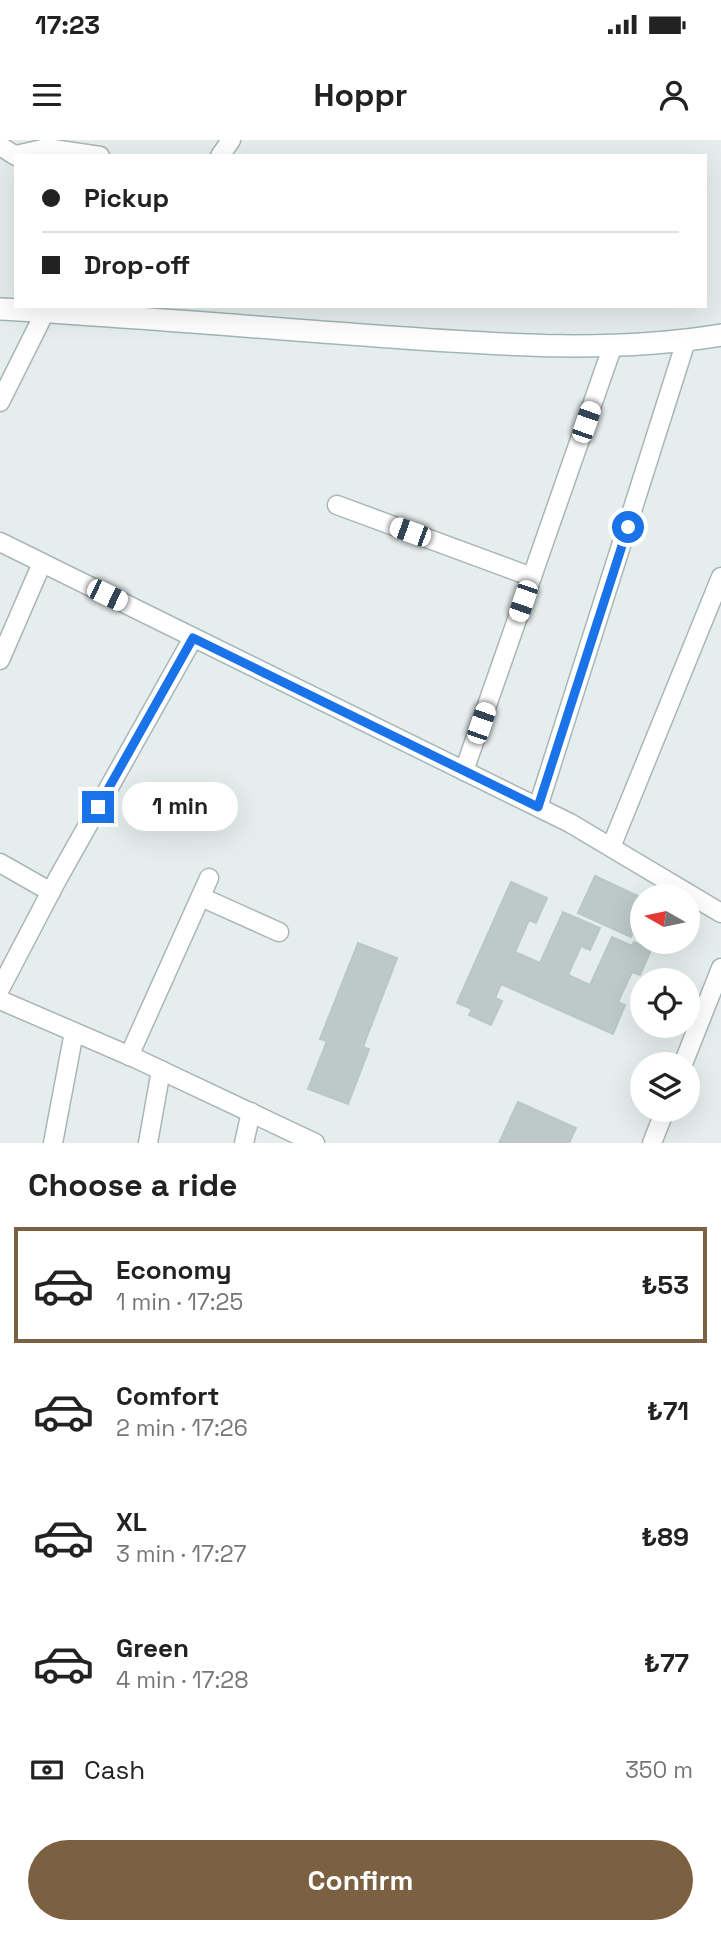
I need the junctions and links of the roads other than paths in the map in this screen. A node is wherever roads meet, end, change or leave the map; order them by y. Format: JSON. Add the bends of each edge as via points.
{"nodes":[{"id":1,"x":92,"y":150,"type":"edge"},
{"id":2,"x":24,"y":154,"type":"edge"},
{"id":3,"x":0,"y":309,"type":"edge"},
{"id":4,"x":45,"y":312,"type":"junction"},
{"id":5,"x":127,"y":312,"type":"edge"},
{"id":6,"x":721,"y":335,"type":"edge"},
{"id":7,"x":686,"y":341,"type":"junction"},
{"id":8,"x":613,"y":345,"type":"junction"},
{"id":9,"x":0,"y":402,"type":"edge"},
{"id":10,"x":337,"y":505,"type":"dead end"},
{"id":11,"x":0,"y":542,"type":"edge"},
{"id":12,"x":42,"y":563,"type":"junction"},
{"id":13,"x":532,"y":577,"type":"junction"},
{"id":14,"x":721,"y":577,"type":"edge"},
{"id":15,"x":4,"y":638,"type":"edge"},
{"id":16,"x":193,"y":638,"type":"junction"},
{"id":17,"x":0,"y":660,"type":"edge"},
{"id":18,"x":464,"y":771,"type":"junction"},
{"id":19,"x":538,"y":807,"type":"junction"},
{"id":20,"x":611,"y":847,"type":"junction"},
{"id":21,"x":0,"y":863,"type":"edge"},
{"id":22,"x":209,"y":878,"type":"dead end"},
{"id":23,"x":51,"y":892,"type":"junction"},
{"id":24,"x":201,"y":897,"type":"junction"},
{"id":25,"x":721,"y":913,"type":"edge"},
{"id":26,"x":279,"y":932,"type":"dead end"},
{"id":27,"x":721,"y":968,"type":"edge"},
{"id":28,"x":0,"y":989,"type":"edge"},
{"id":29,"x":0,"y":1000,"type":"edge"},
{"id":30,"x":74,"y":1032,"type":"junction"},
{"id":31,"x":688,"y":1052,"type":"edge"},
{"id":32,"x":129,"y":1056,"type":"junction"},
{"id":33,"x":161,"y":1070,"type":"junction"},
{"id":34,"x":251,"y":1112,"type":"junction"},
{"id":35,"x":660,"y":1122,"type":"edge"},
{"id":36,"x":53,"y":1143,"type":"edge"},
{"id":37,"x":148,"y":1143,"type":"edge"},
{"id":38,"x":244,"y":1143,"type":"edge"},
{"id":39,"x":315,"y":1143,"type":"edge"},
{"id":40,"x":652,"y":1143,"type":"edge"}],
"edges":[{"from":1,"to":2,"type":"street","via":[[47,148]]},
{"from":3,"to":4,"type":"main road"},
{"from":4,"to":5,"type":"main road"},
{"from":4,"to":9,"type":"street"},
{"from":5,"to":8,"type":"main road","via":[[512,346]]},
{"from":6,"to":7,"type":"main road"},
{"from":7,"to":8,"type":"main road"},
{"from":7,"to":19,"type":"street"},
{"from":8,"to":13,"type":"street"},
{"from":10,"to":13,"type":"street"},
{"from":11,"to":12,"type":"street"},
{"from":12,"to":15,"type":"street"},
{"from":12,"to":16,"type":"street"},
{"from":13,"to":18,"type":"street"},
{"from":14,"to":20,"type":"street"},
{"from":15,"to":17,"type":"street"},
{"from":16,"to":18,"type":"street"},
{"from":16,"to":23,"type":"street"},
{"from":18,"to":19,"type":"street"},
{"from":19,"to":20,"type":"street"},
{"from":20,"to":25,"type":"street"},
{"from":21,"to":23,"type":"street"},
{"from":22,"to":24,"type":"street"},
{"from":23,"to":28,"type":"street"},
{"from":24,"to":26,"type":"street"},
{"from":24,"to":32,"type":"street"},
{"from":27,"to":31,"type":"street"},
{"from":29,"to":30,"type":"street"},
{"from":30,"to":32,"type":"street"},
{"from":30,"to":36,"type":"street"},
{"from":32,"to":33,"type":"street"},
{"from":33,"to":34,"type":"street"},
{"from":33,"to":37,"type":"street"},
{"from":34,"to":38,"type":"street"},
{"from":34,"to":39,"type":"street"},
{"from":35,"to":40,"type":"street"}]}
